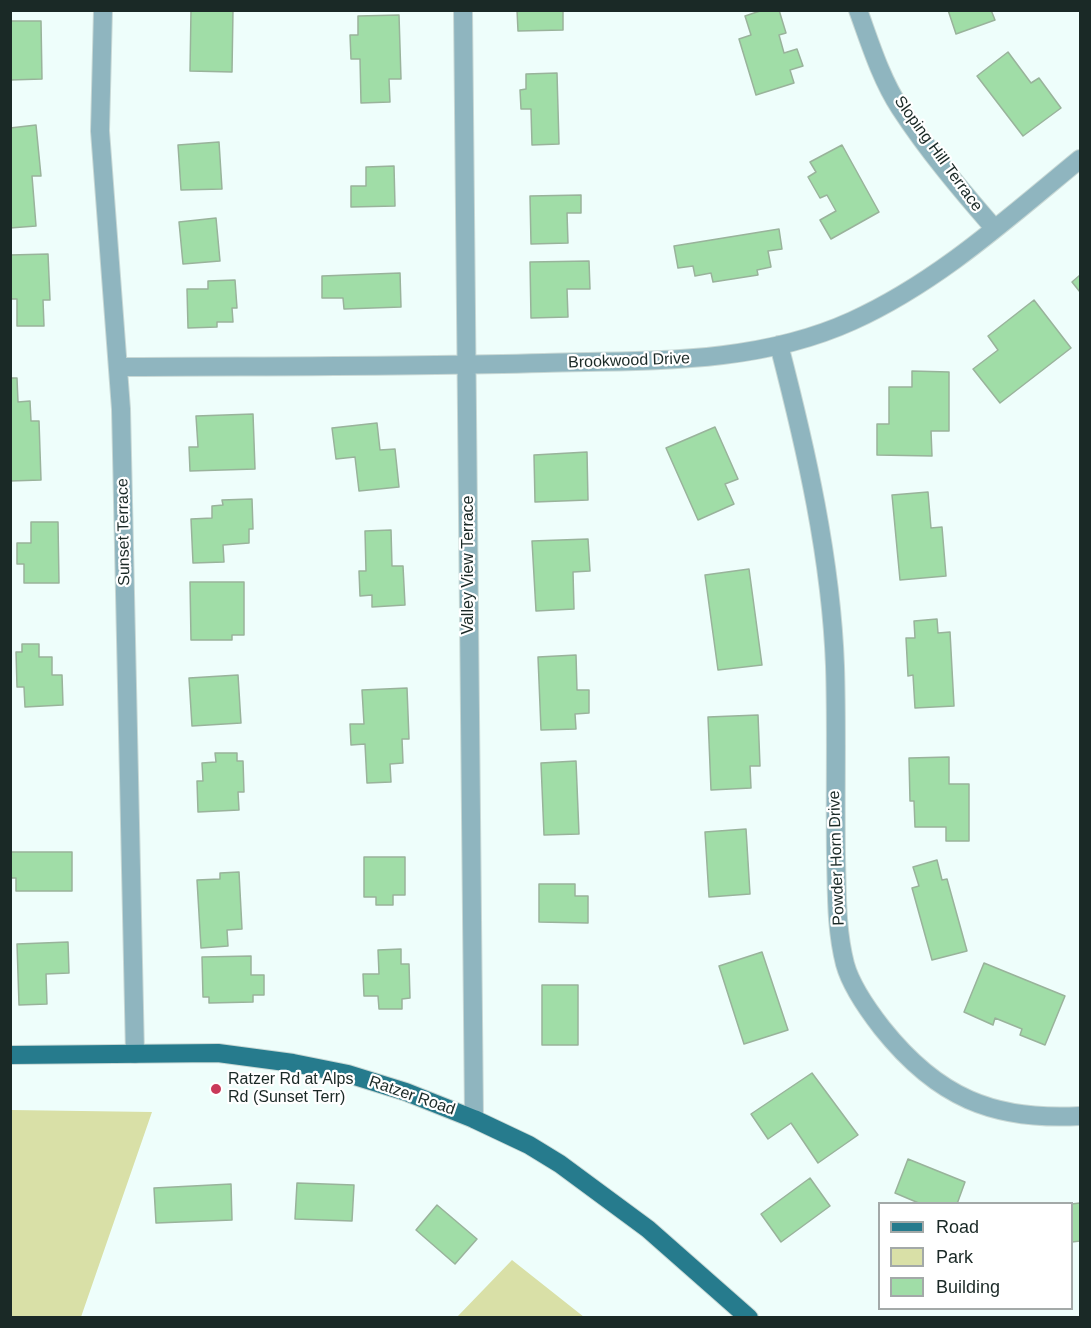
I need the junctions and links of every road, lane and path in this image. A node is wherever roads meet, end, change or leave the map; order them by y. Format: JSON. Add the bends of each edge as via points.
{"nodes":[{"id":1,"x":103,"y":10,"type":"edge"},
{"id":2,"x":463,"y":10,"type":"edge"},
{"id":3,"x":858,"y":10,"type":"edge"},
{"id":4,"x":1080,"y":159,"type":"edge"},
{"id":5,"x":994,"y":228,"type":"junction"},
{"id":6,"x":779,"y":345,"type":"junction"},
{"id":7,"x":467,"y":365,"type":"junction"},
{"id":8,"x":118,"y":367,"type":"junction"},
{"id":9,"x":135,"y":1054,"type":"junction"},
{"id":10,"x":10,"y":1055,"type":"edge"},
{"id":11,"x":1080,"y":1116,"type":"edge"},
{"id":12,"x":474,"y":1119,"type":"junction"},
{"id":13,"x":749,"y":1317,"type":"edge"}],
"edges":[{"from":1,"to":8,"type":"street","name":"Sunset Terrace","via":[[100,131]]},
{"from":2,"to":7,"type":"street","name":"Valley View Terrace"},
{"from":3,"to":5,"type":"street","name":"Sloping Hill Terrace","via":[[899,107]]},
{"from":4,"to":5,"type":"street","name":"Brookwood Drive"},
{"from":5,"to":6,"type":"street","name":"Brookwood Drive","via":[[950,264],[901,296],[850,322]]},
{"from":6,"to":7,"type":"street","name":"Brookwood Drive","via":[[695,359]]},
{"from":6,"to":11,"type":"street","name":"Powder Horn Drive","via":[[805,451],[826,577],[835,666],[837,902],[845,966],[874,1017],[899,1049],[928,1076],[960,1096],[995,1110],[1018,1116]]},
{"from":7,"to":8,"type":"street","name":"Brookwood Drive"},
{"from":7,"to":12,"type":"street","name":"Valley View Terrace"},
{"from":8,"to":9,"type":"street","name":"Sunset Terrace"},
{"from":9,"to":10,"type":"main road","name":"Ratzer Road"},
{"from":9,"to":12,"type":"main road","name":"Ratzer Road","via":[[218,1053],[293,1063],[348,1074]]},
{"from":12,"to":13,"type":"main road","name":"Ratzer Road","via":[[560,1164],[648,1229]]}]}
